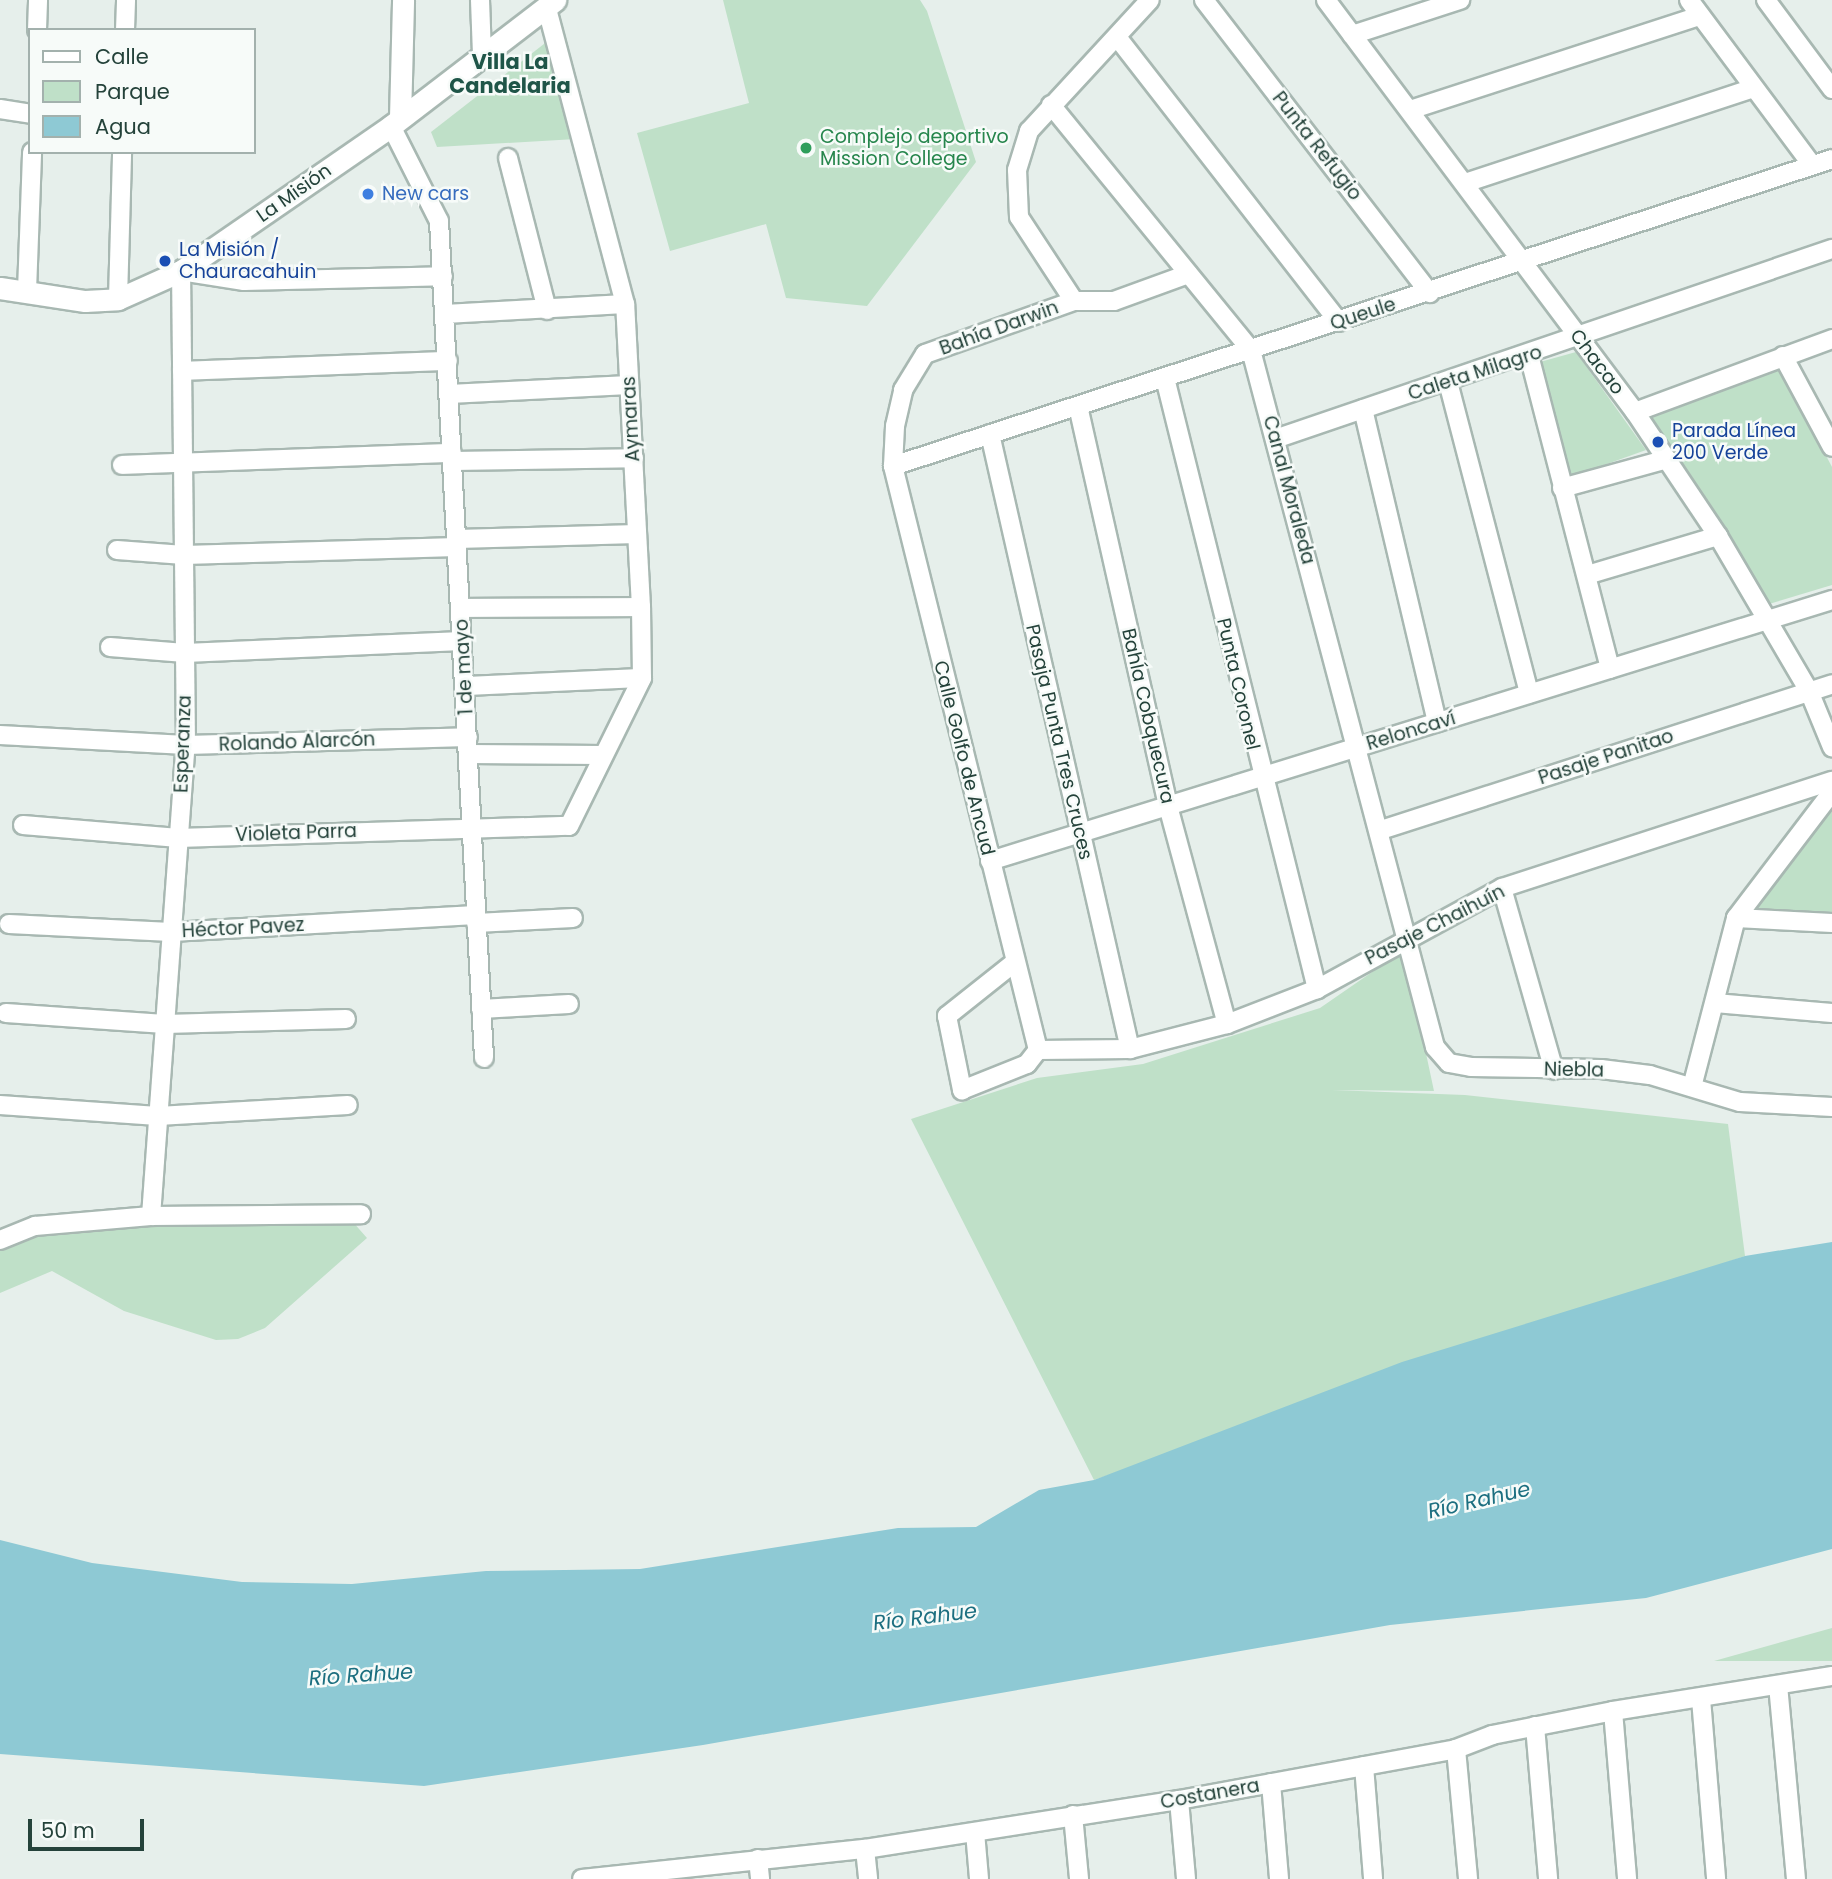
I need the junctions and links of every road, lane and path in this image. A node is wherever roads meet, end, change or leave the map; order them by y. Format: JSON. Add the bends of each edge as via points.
{"nodes":[{"id":1,"x":38,"y":0,"type":"edge"},
{"id":2,"x":126,"y":0,"type":"edge"},
{"id":3,"x":403,"y":0,"type":"edge"},
{"id":4,"x":1150,"y":0,"type":"edge"},
{"id":5,"x":1204,"y":0,"type":"edge"},
{"id":6,"x":1326,"y":0,"type":"edge"},
{"id":7,"x":1689,"y":0,"type":"edge"},
{"id":8,"x":1766,"y":0,"type":"edge"},
{"id":9,"x":1447,"y":2,"type":"edge"},
{"id":10,"x":550,"y":3,"type":"edge"},
{"id":11,"x":480,"y":6,"type":"edge"},
{"id":12,"x":1700,"y":16,"type":"junction"},
{"id":13,"x":37,"y":28,"type":"edge"},
{"id":14,"x":125,"y":28,"type":"edge"},
{"id":15,"x":1352,"y":35,"type":"junction"},
{"id":16,"x":1117,"y":37,"type":"junction"},
{"id":17,"x":505,"y":38,"type":"junction"},
{"id":18,"x":482,"y":54,"type":"junction"},
{"id":19,"x":1754,"y":88,"type":"junction"},
{"id":20,"x":1832,"y":89,"type":"edge"},
{"id":21,"x":1051,"y":105,"type":"junction"},
{"id":22,"x":0,"y":109,"type":"edge"},
{"id":23,"x":1410,"y":110,"type":"junction"},
{"id":24,"x":28,"y":114,"type":"edge"},
{"id":25,"x":396,"y":122,"type":"junction"},
{"id":26,"x":32,"y":154,"type":"edge"},
{"id":27,"x":122,"y":154,"type":"edge"},
{"id":28,"x":508,"y":158,"type":"dead end"},
{"id":29,"x":1832,"y":159,"type":"edge"},
{"id":30,"x":1812,"y":166,"type":"junction"},
{"id":31,"x":1465,"y":183,"type":"junction"},
{"id":32,"x":222,"y":243,"type":"junction"},
{"id":33,"x":1832,"y":249,"type":"edge"},
{"id":34,"x":1524,"y":262,"type":"junction"},
{"id":35,"x":181,"y":271,"type":"junction"},
{"id":36,"x":1188,"y":274,"type":"junction"},
{"id":37,"x":443,"y":276,"type":"junction"},
{"id":38,"x":244,"y":281,"type":"junction"},
{"id":39,"x":0,"y":288,"type":"edge"},
{"id":40,"x":27,"y":291,"type":"junction"},
{"id":41,"x":1430,"y":293,"type":"junction"},
{"id":42,"x":118,"y":299,"type":"junction"},
{"id":43,"x":1074,"y":301,"type":"junction"},
{"id":44,"x":625,"y":304,"type":"junction"},
{"id":45,"x":547,"y":310,"type":"junction"},
{"id":46,"x":445,"y":314,"type":"junction"},
{"id":47,"x":1339,"y":322,"type":"junction"},
{"id":48,"x":1832,"y":339,"type":"edge"},
{"id":49,"x":1580,"y":340,"type":"junction"},
{"id":50,"x":1251,"y":350,"type":"junction"},
{"id":51,"x":1529,"y":355,"type":"junction"},
{"id":52,"x":1783,"y":356,"type":"junction"},
{"id":53,"x":447,"y":361,"type":"junction"},
{"id":54,"x":182,"y":371,"type":"junction"},
{"id":55,"x":1165,"y":378,"type":"junction"},
{"id":56,"x":1448,"y":382,"type":"junction"},
{"id":57,"x":629,"y":386,"type":"junction"},
{"id":58,"x":449,"y":394,"type":"junction"},
{"id":59,"x":1079,"y":406,"type":"junction"},
{"id":60,"x":1363,"y":409,"type":"junction"},
{"id":61,"x":1636,"y":412,"type":"junction"},
{"id":62,"x":990,"y":434,"type":"junction"},
{"id":63,"x":1275,"y":439,"type":"junction"},
{"id":64,"x":1830,"y":440,"type":"edge"},
{"id":65,"x":453,"y":457,"type":"junction"},
{"id":66,"x":634,"y":458,"type":"junction"},
{"id":67,"x":1667,"y":459,"type":"junction"},
{"id":68,"x":183,"y":463,"type":"junction"},
{"id":69,"x":122,"y":465,"type":"dead end"},
{"id":70,"x":893,"y":466,"type":"junction"},
{"id":71,"x":1562,"y":488,"type":"junction"},
{"id":72,"x":637,"y":534,"type":"junction"},
{"id":73,"x":1718,"y":536,"type":"junction"},
{"id":74,"x":457,"y":543,"type":"junction"},
{"id":75,"x":117,"y":550,"type":"dead end"},
{"id":76,"x":184,"y":555,"type":"junction"},
{"id":77,"x":1587,"y":575,"type":"junction"},
{"id":78,"x":1832,"y":600,"type":"edge"},
{"id":79,"x":641,"y":607,"type":"junction"},
{"id":80,"x":460,"y":608,"type":"junction"},
{"id":81,"x":1767,"y":620,"type":"junction"},
{"id":82,"x":462,"y":641,"type":"junction"},
{"id":83,"x":110,"y":647,"type":"dead end"},
{"id":84,"x":184,"y":653,"type":"junction"},
{"id":85,"x":1610,"y":668,"type":"junction"},
{"id":86,"x":642,"y":678,"type":"junction"},
{"id":87,"x":1832,"y":684,"type":"edge"},
{"id":88,"x":465,"y":686,"type":"junction"},
{"id":89,"x":1808,"y":691,"type":"junction"},
{"id":90,"x":1529,"y":694,"type":"junction"},
{"id":91,"x":1437,"y":722,"type":"junction"},
{"id":92,"x":0,"y":735,"type":"edge"},
{"id":93,"x":186,"y":745,"type":"junction"},
{"id":94,"x":468,"y":745,"type":"junction"},
{"id":95,"x":1358,"y":747,"type":"junction"},
{"id":96,"x":1832,"y":747,"type":"edge"},
{"id":97,"x":602,"y":755,"type":"junction"},
{"id":98,"x":1261,"y":777,"type":"junction"},
{"id":99,"x":1832,"y":781,"type":"edge"},
{"id":100,"x":1832,"y":792,"type":"edge"},
{"id":101,"x":1168,"y":806,"type":"junction"},
{"id":102,"x":23,"y":825,"type":"dead end"},
{"id":103,"x":472,"y":826,"type":"junction"},
{"id":104,"x":569,"y":826,"type":"joint"},
{"id":105,"x":1381,"y":830,"type":"junction"},
{"id":106,"x":1079,"y":833,"type":"junction"},
{"id":107,"x":178,"y":838,"type":"junction"},
{"id":108,"x":989,"y":861,"type":"junction"},
{"id":109,"x":1502,"y":888,"type":"junction"},
{"id":110,"x":573,"y":918,"type":"dead end"},
{"id":111,"x":1736,"y":918,"type":"junction"},
{"id":112,"x":476,"y":919,"type":"junction"},
{"id":113,"x":1832,"y":923,"type":"edge"},
{"id":114,"x":9,"y":924,"type":"dead end"},
{"id":115,"x":172,"y":932,"type":"junction"},
{"id":116,"x":1409,"y":934,"type":"junction"},
{"id":117,"x":1015,"y":962,"type":"junction"},
{"id":118,"x":1317,"y":989,"type":"junction"},
{"id":119,"x":1714,"y":1003,"type":"junction"},
{"id":120,"x":569,"y":1004,"type":"dead end"},
{"id":121,"x":481,"y":1009,"type":"junction"},
{"id":122,"x":6,"y":1013,"type":"dead end"},
{"id":123,"x":1832,"y":1013,"type":"edge"},
{"id":124,"x":346,"y":1019,"type":"dead end"},
{"id":125,"x":165,"y":1024,"type":"junction"},
{"id":126,"x":1227,"y":1024,"type":"junction"},
{"id":127,"x":1130,"y":1049,"type":"junction"},
{"id":128,"x":1038,"y":1050,"type":"junction"},
{"id":129,"x":484,"y":1058,"type":"dead end"},
{"id":130,"x":1554,"y":1070,"type":"junction"},
{"id":131,"x":1692,"y":1087,"type":"junction"},
{"id":132,"x":0,"y":1105,"type":"edge"},
{"id":133,"x":348,"y":1105,"type":"dead end"},
{"id":134,"x":1832,"y":1107,"type":"edge"},
{"id":135,"x":158,"y":1116,"type":"junction"},
{"id":136,"x":361,"y":1214,"type":"dead end"},
{"id":137,"x":151,"y":1216,"type":"junction"},
{"id":138,"x":0,"y":1240,"type":"edge"},
{"id":139,"x":1832,"y":1676,"type":"edge"},
{"id":140,"x":1778,"y":1685,"type":"junction"},
{"id":141,"x":1701,"y":1699,"type":"junction"},
{"id":142,"x":1613,"y":1711,"type":"junction"},
{"id":143,"x":1535,"y":1726,"type":"junction"},
{"id":144,"x":1457,"y":1749,"type":"junction"},
{"id":145,"x":1364,"y":1766,"type":"junction"},
{"id":146,"x":1271,"y":1783,"type":"junction"},
{"id":147,"x":1179,"y":1800,"type":"junction"},
{"id":148,"x":1073,"y":1815,"type":"junction"},
{"id":149,"x":975,"y":1832,"type":"junction"},
{"id":150,"x":865,"y":1849,"type":"junction"},
{"id":151,"x":758,"y":1859,"type":"junction"},
{"id":152,"x":650,"y":1875,"type":"edge"},
{"id":153,"x":582,"y":1879,"type":"edge"},
{"id":154,"x":760,"y":1879,"type":"edge"},
{"id":155,"x":868,"y":1879,"type":"edge"},
{"id":156,"x":979,"y":1879,"type":"edge"},
{"id":157,"x":1079,"y":1879,"type":"edge"},
{"id":158,"x":1186,"y":1879,"type":"edge"},
{"id":159,"x":1279,"y":1879,"type":"edge"},
{"id":160,"x":1373,"y":1879,"type":"edge"},
{"id":161,"x":1468,"y":1879,"type":"edge"},
{"id":162,"x":1548,"y":1879,"type":"edge"},
{"id":163,"x":1628,"y":1879,"type":"edge"},
{"id":164,"x":1716,"y":1879,"type":"edge"},
{"id":165,"x":1796,"y":1879,"type":"edge"}],
"edges":[{"from":1,"to":13,"type":"street"},
{"from":2,"to":14,"type":"street"},
{"from":3,"to":25,"type":"street"},
{"from":4,"to":16,"type":"street"},
{"from":5,"to":41,"type":"street","name":"Punta Refugio"},
{"from":6,"to":15,"type":"street","name":"Chacao"},
{"from":7,"to":12,"type":"street"},
{"from":8,"to":20,"type":"street"},
{"from":9,"to":15,"type":"street"},
{"from":10,"to":17,"type":"street","name":"La Misión"},
{"from":10,"to":44,"type":"street","name":"Aymaras"},
{"from":11,"to":17,"type":"street"},
{"from":11,"to":18,"type":"street"},
{"from":12,"to":19,"type":"street"},
{"from":12,"to":23,"type":"street"},
{"from":15,"to":23,"type":"street","name":"Chacao"},
{"from":16,"to":21,"type":"street"},
{"from":16,"to":47,"type":"street"},
{"from":17,"to":18,"type":"street","name":"La Misión"},
{"from":18,"to":25,"type":"street","name":"La Misión"},
{"from":19,"to":30,"type":"street"},
{"from":19,"to":31,"type":"street"},
{"from":21,"to":36,"type":"street","name":"Canal Moraleda"},
{"from":21,"to":43,"type":"street","via":[[1029,131],[1016,193],[1019,216]]},
{"from":22,"to":24,"type":"street"},
{"from":23,"to":31,"type":"street","name":"Chacao"},
{"from":25,"to":32,"type":"street","name":"La Misión"},
{"from":25,"to":37,"type":"street","name":"1 de mayo","via":[[439,221]]},
{"from":26,"to":40,"type":"street"},
{"from":27,"to":42,"type":"street"},
{"from":28,"to":45,"type":"street"},
{"from":29,"to":30,"type":"street","name":"Queule"},
{"from":30,"to":34,"type":"street","name":"Queule"},
{"from":31,"to":34,"type":"street","name":"Chacao"},
{"from":32,"to":35,"type":"street","name":"La Misión"},
{"from":32,"to":38,"type":"street","via":[[225,271]]},
{"from":33,"to":49,"type":"street","name":"Caleta Milagro"},
{"from":34,"to":41,"type":"street","name":"Queule"},
{"from":34,"to":49,"type":"street","name":"Chacao"},
{"from":35,"to":38,"type":"street"},
{"from":35,"to":42,"type":"street","name":"La Misión"},
{"from":35,"to":54,"type":"street","name":"Esperanza"},
{"from":36,"to":43,"type":"street","name":"Bahía Darwin","via":[[1114,301]]},
{"from":36,"to":50,"type":"street","name":"Canal Moraleda"},
{"from":37,"to":38,"type":"street"},
{"from":37,"to":46,"type":"street","name":"1 de mayo"},
{"from":39,"to":40,"type":"street","name":"La Misión"},
{"from":40,"to":42,"type":"street","name":"La Misión"},
{"from":41,"to":47,"type":"street","name":"Queule"},
{"from":43,"to":70,"type":"street","name":"Bahía Darwin","via":[[925,354],[903,390]]},
{"from":44,"to":45,"type":"street"},
{"from":44,"to":57,"type":"street","name":"Aymaras"},
{"from":45,"to":46,"type":"street"},
{"from":46,"to":53,"type":"street","name":"1 de mayo"},
{"from":47,"to":50,"type":"street","name":"Queule"},
{"from":48,"to":52,"type":"street"},
{"from":49,"to":51,"type":"street","name":"Caleta Milagro"},
{"from":49,"to":61,"type":"street","name":"Chacao"},
{"from":50,"to":55,"type":"street","name":"Queule"},
{"from":50,"to":63,"type":"street","name":"Canal Moraleda"},
{"from":51,"to":56,"type":"street","name":"Caleta Milagro"},
{"from":51,"to":71,"type":"street"},
{"from":52,"to":61,"type":"street"},
{"from":52,"to":64,"type":"street"},
{"from":53,"to":54,"type":"street"},
{"from":53,"to":58,"type":"street","name":"1 de mayo"},
{"from":54,"to":68,"type":"street","name":"Esperanza"},
{"from":55,"to":59,"type":"street","name":"Queule"},
{"from":55,"to":98,"type":"street","name":"Punta Coronel"},
{"from":56,"to":60,"type":"street","name":"Caleta Milagro"},
{"from":56,"to":90,"type":"street"},
{"from":57,"to":58,"type":"street"},
{"from":57,"to":66,"type":"street","name":"Aymaras"},
{"from":58,"to":65,"type":"street","name":"1 de mayo"},
{"from":59,"to":62,"type":"street","name":"Queule"},
{"from":59,"to":101,"type":"street","name":"BahÍa Cobquecura"},
{"from":60,"to":63,"type":"street","name":"Caleta Milagro"},
{"from":60,"to":91,"type":"street"},
{"from":61,"to":67,"type":"street","name":"Chacao"},
{"from":62,"to":70,"type":"street","name":"Queule"},
{"from":62,"to":106,"type":"street","name":"Pasaja Punta Tres Cruces"},
{"from":63,"to":95,"type":"street","name":"Canal Moraleda"},
{"from":65,"to":66,"type":"street"},
{"from":65,"to":68,"type":"street"},
{"from":65,"to":74,"type":"street","name":"1 de mayo"},
{"from":66,"to":72,"type":"street","name":"Aymaras"},
{"from":67,"to":71,"type":"street"},
{"from":67,"to":73,"type":"street","name":"Chacao"},
{"from":68,"to":69,"type":"street"},
{"from":68,"to":76,"type":"street","name":"Esperanza"},
{"from":70,"to":108,"type":"street","name":"Calle Golfo de Ancud"},
{"from":71,"to":77,"type":"street"},
{"from":72,"to":74,"type":"street"},
{"from":72,"to":79,"type":"street","name":"Aymaras"},
{"from":73,"to":77,"type":"street"},
{"from":73,"to":81,"type":"street","name":"Chacao"},
{"from":74,"to":76,"type":"street"},
{"from":74,"to":80,"type":"street","name":"1 de mayo"},
{"from":75,"to":76,"type":"street"},
{"from":76,"to":84,"type":"street","name":"Esperanza"},
{"from":77,"to":85,"type":"street"},
{"from":78,"to":81,"type":"street","name":"Reloncaví"},
{"from":79,"to":80,"type":"street"},
{"from":79,"to":86,"type":"street","name":"Aymaras"},
{"from":80,"to":82,"type":"street","name":"1 de mayo"},
{"from":81,"to":85,"type":"street","name":"Reloncaví"},
{"from":81,"to":89,"type":"street","name":"Chacao"},
{"from":82,"to":84,"type":"street"},
{"from":82,"to":88,"type":"street","name":"1 de mayo"},
{"from":83,"to":84,"type":"street"},
{"from":84,"to":93,"type":"street","name":"Esperanza"},
{"from":85,"to":90,"type":"street","name":"Reloncaví"},
{"from":86,"to":88,"type":"street"},
{"from":86,"to":97,"type":"street","name":"Aymaras"},
{"from":87,"to":89,"type":"street","name":"Pasaje Panitao"},
{"from":88,"to":94,"type":"street","name":"1 de mayo"},
{"from":89,"to":96,"type":"street","name":"Chacao"},
{"from":89,"to":105,"type":"street","name":"Pasaje Panitao"},
{"from":90,"to":91,"type":"street","name":"Reloncaví"},
{"from":91,"to":95,"type":"street","name":"Reloncaví"},
{"from":92,"to":93,"type":"street","name":"Rolando Alarcón"},
{"from":93,"to":94,"type":"street","name":"Rolando Alarcón"},
{"from":93,"to":107,"type":"street","name":"Esperanza"},
{"from":94,"to":97,"type":"street","name":"Rolando Alarcón"},
{"from":94,"to":103,"type":"street","name":"1 de mayo"},
{"from":95,"to":98,"type":"street","name":"Reloncaví"},
{"from":95,"to":105,"type":"street","name":"Canal Moraleda"},
{"from":97,"to":104,"type":"street","name":"Aymaras"},
{"from":98,"to":101,"type":"street","name":"Reloncaví"},
{"from":98,"to":118,"type":"street","name":"Punta Coronel"},
{"from":99,"to":109,"type":"street","name":"Pasaje Chaihuín"},
{"from":100,"to":111,"type":"street"},
{"from":101,"to":106,"type":"street","name":"Reloncaví"},
{"from":101,"to":126,"type":"street","name":"BahÍa Cobquecura"},
{"from":102,"to":107,"type":"street","name":"Violeta Parra"},
{"from":103,"to":104,"type":"street","name":"Violeta Parra"},
{"from":103,"to":107,"type":"street","name":"Violeta Parra"},
{"from":103,"to":112,"type":"street","name":"1 de mayo"},
{"from":105,"to":116,"type":"street","name":"Canal Moraleda"},
{"from":106,"to":108,"type":"street","name":"Reloncaví"},
{"from":106,"to":127,"type":"street","name":"Pasaja Punta Tres Cruces"},
{"from":107,"to":115,"type":"street","name":"Esperanza"},
{"from":108,"to":117,"type":"street","name":"Calle Golfo de Ancud"},
{"from":109,"to":116,"type":"street","name":"Pasaje Chaihuín"},
{"from":109,"to":130,"type":"street"},
{"from":110,"to":112,"type":"street","name":"Héctor Pavez"},
{"from":111,"to":113,"type":"street"},
{"from":111,"to":119,"type":"street"},
{"from":112,"to":115,"type":"street","name":"Héctor Pavez"},
{"from":112,"to":121,"type":"street","name":"1 de mayo"},
{"from":114,"to":115,"type":"street","name":"Héctor Pavez"},
{"from":115,"to":125,"type":"street","name":"Esperanza"},
{"from":116,"to":118,"type":"street","name":"Pasaje Chaihuín"},
{"from":116,"to":130,"type":"street","name":"Niebla","via":[[1435,1047],[1449,1063]]},
{"from":117,"to":128,"type":"street","name":"Calle Golfo de Ancud"},
{"from":117,"to":128,"type":"street","via":[[947,1016],[962,1090],[1027,1064]]},
{"from":118,"to":126,"type":"street","name":"Pasaje Chaihuín"},
{"from":119,"to":123,"type":"street"},
{"from":119,"to":131,"type":"street"},
{"from":120,"to":121,"type":"street"},
{"from":121,"to":129,"type":"street","name":"1 de mayo"},
{"from":122,"to":125,"type":"street"},
{"from":124,"to":125,"type":"street"},
{"from":125,"to":135,"type":"street","name":"Esperanza"},
{"from":126,"to":127,"type":"street","name":"Pasaje Chaihuín"},
{"from":127,"to":128,"type":"street","name":"Pasaje Chaihuín"},
{"from":130,"to":131,"type":"street","name":"Niebla","via":[[1650,1075]]},
{"from":131,"to":134,"type":"street","name":"Niebla","via":[[1740,1102]]},
{"from":132,"to":135,"type":"street"},
{"from":133,"to":135,"type":"street"},
{"from":135,"to":137,"type":"street","name":"Esperanza"},
{"from":136,"to":137,"type":"street"},
{"from":137,"to":138,"type":"street","via":[[35,1226]]},
{"from":139,"to":140,"type":"street","name":"Costanera"},
{"from":140,"to":141,"type":"street","name":"Costanera"},
{"from":140,"to":165,"type":"street"},
{"from":141,"to":142,"type":"street","name":"Costanera"},
{"from":141,"to":164,"type":"street"},
{"from":142,"to":143,"type":"street","name":"Costanera"},
{"from":142,"to":163,"type":"street"},
{"from":143,"to":144,"type":"street","name":"Costanera"},
{"from":143,"to":162,"type":"street"},
{"from":144,"to":145,"type":"street","name":"Costanera"},
{"from":144,"to":161,"type":"street"},
{"from":145,"to":146,"type":"street","name":"Costanera"},
{"from":145,"to":160,"type":"street"},
{"from":146,"to":147,"type":"street","name":"Costanera"},
{"from":146,"to":159,"type":"street"},
{"from":147,"to":148,"type":"street","name":"Costanera"},
{"from":147,"to":158,"type":"street"},
{"from":148,"to":149,"type":"street","name":"Costanera"},
{"from":148,"to":157,"type":"street"},
{"from":149,"to":150,"type":"street","name":"Costanera"},
{"from":149,"to":156,"type":"street"},
{"from":150,"to":151,"type":"street","name":"Costanera"},
{"from":150,"to":155,"type":"street"},
{"from":151,"to":152,"type":"street","name":"Costanera"},
{"from":151,"to":154,"type":"street"},
{"from":152,"to":153,"type":"street","name":"Costanera"}]}
